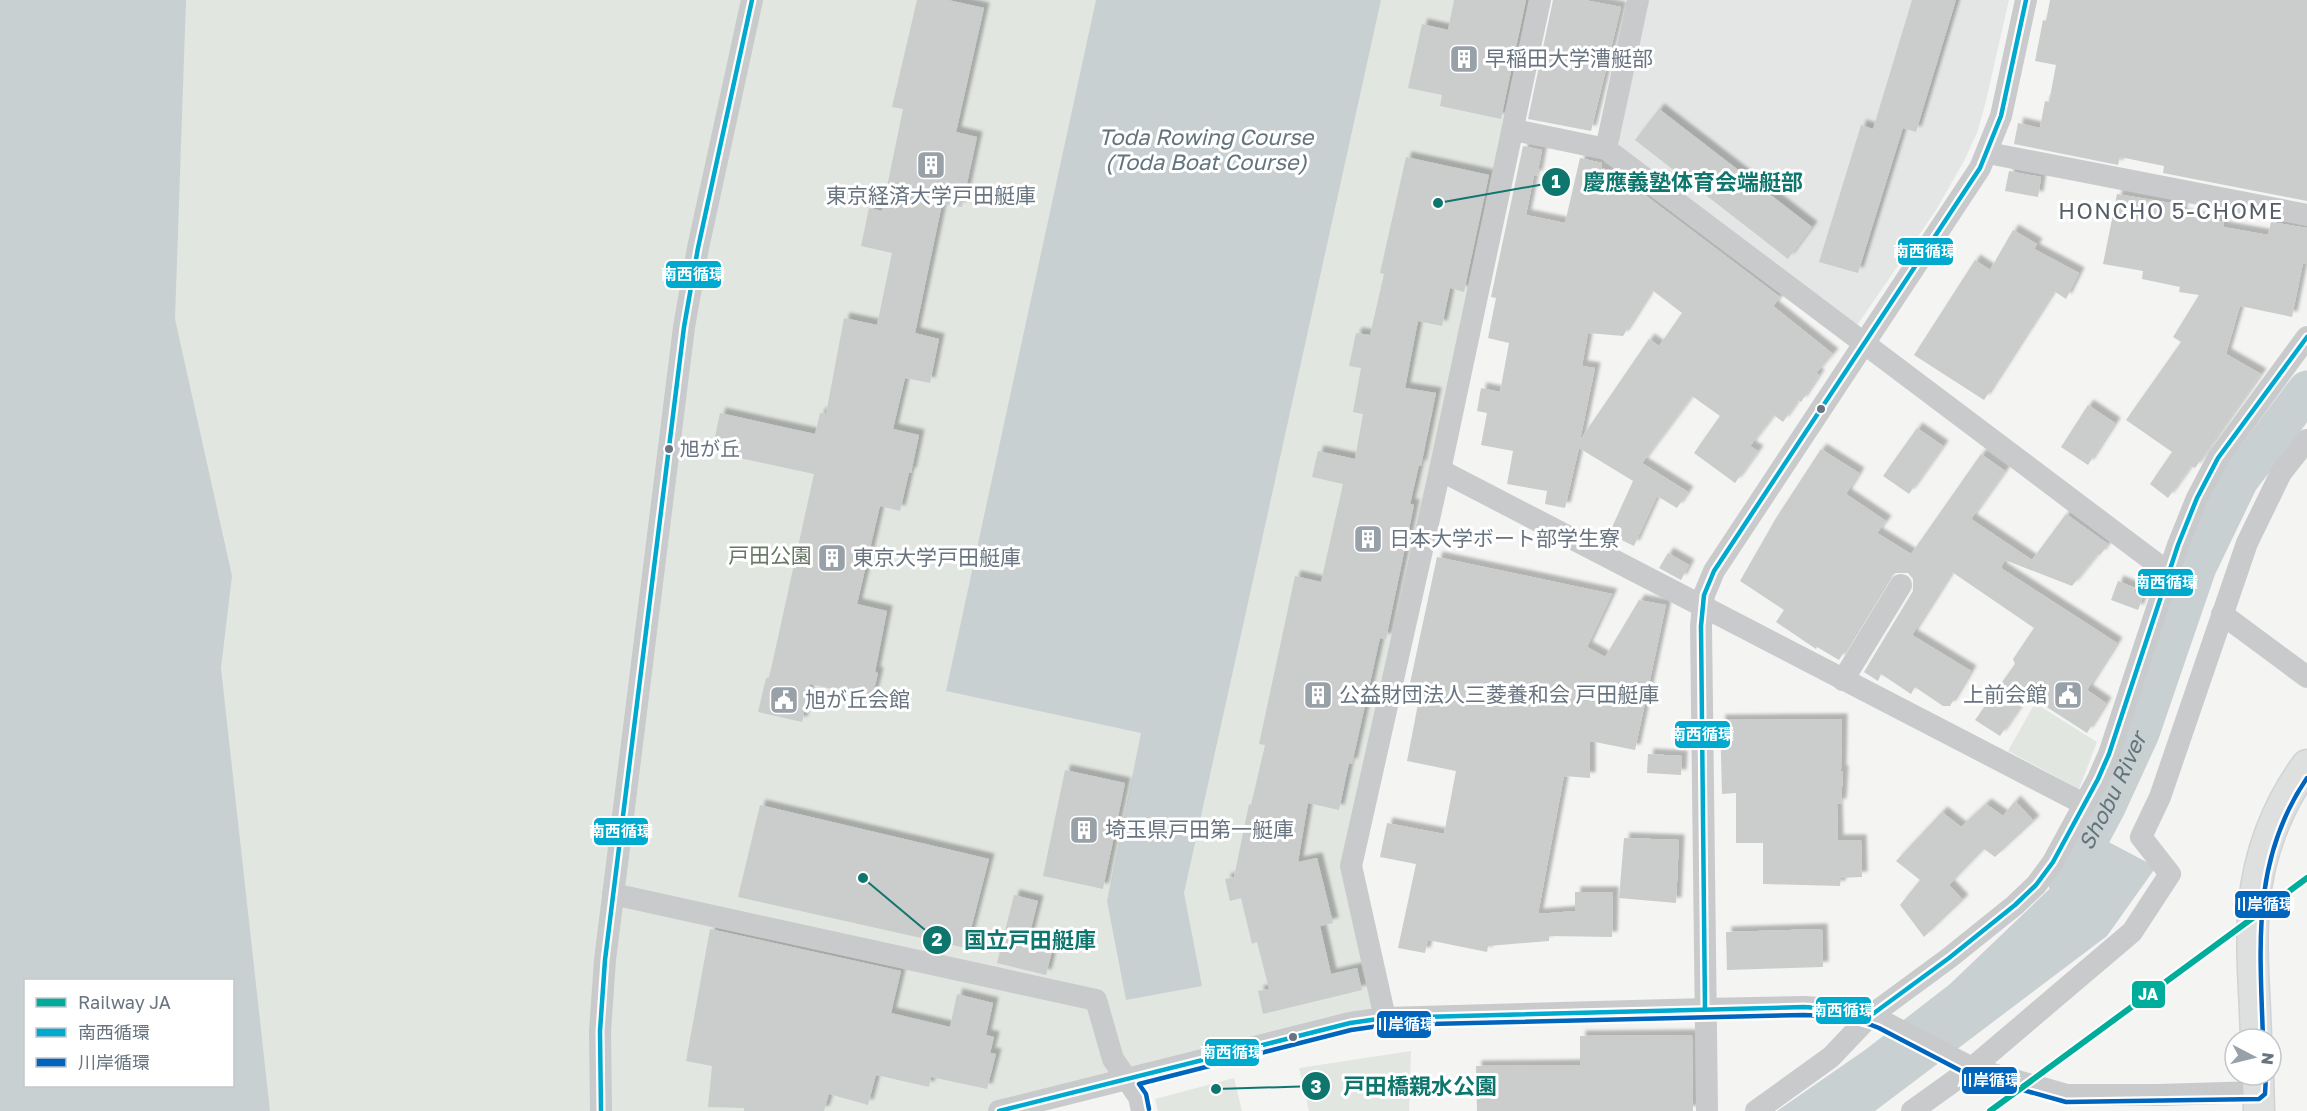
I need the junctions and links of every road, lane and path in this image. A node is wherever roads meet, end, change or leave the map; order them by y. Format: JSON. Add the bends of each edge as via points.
{"nodes":[{"id":1,"x":752,"y":0,"type":"edge"},
{"id":2,"x":1540,"y":0,"type":"edge"},
{"id":3,"x":1638,"y":0,"type":"edge"},
{"id":4,"x":2026,"y":0,"type":"edge"},
{"id":5,"x":1514,"y":130,"type":"junction"},
{"id":6,"x":1606,"y":150,"type":"junction"},
{"id":7,"x":1988,"y":153,"type":"junction"},
{"id":8,"x":2307,"y":215,"type":"edge"},
{"id":9,"x":2307,"y":338,"type":"edge"},
{"id":10,"x":1865,"y":344,"type":"junction"},
{"id":11,"x":2307,"y":440,"type":"edge"},
{"id":12,"x":1440,"y":470,"type":"junction"},
{"id":13,"x":2169,"y":573,"type":"junction"},
{"id":14,"x":1901,"y":585,"type":"dead end"},
{"id":15,"x":1702,"y":607,"type":"junction"},
{"id":16,"x":2222,"y":614,"type":"junction"},
{"id":17,"x":2307,"y":677,"type":"edge"},
{"id":18,"x":1843,"y":680,"type":"junction"},
{"id":19,"x":2307,"y":765,"type":"edge"},
{"id":20,"x":2084,"y":804,"type":"junction"},
{"id":21,"x":613,"y":894,"type":"junction"},
{"id":22,"x":1705,"y":1009,"type":"junction"},
{"id":23,"x":1385,"y":1018,"type":"junction"},
{"id":24,"x":1876,"y":1018,"type":"junction"},
{"id":25,"x":2256,"y":1027,"type":"edge"},
{"id":26,"x":1968,"y":1067,"type":"junction"},
{"id":27,"x":1126,"y":1079,"type":"junction"},
{"id":28,"x":2258,"y":1093,"type":"edge"},
{"id":29,"x":2158,"y":1095,"type":"junction"},
{"id":30,"x":601,"y":1111,"type":"edge"},
{"id":31,"x":999,"y":1111,"type":"edge"},
{"id":32,"x":1142,"y":1111,"type":"edge"},
{"id":33,"x":1707,"y":1111,"type":"edge"},
{"id":34,"x":1756,"y":1111,"type":"edge"},
{"id":35,"x":1912,"y":1111,"type":"edge"},
{"id":36,"x":2137,"y":1111,"type":"edge"}],
"edges":[{"from":1,"to":21,"type":"street","via":[[684,327]]},
{"from":2,"to":5,"type":"street"},
{"from":3,"to":6,"type":"street"},
{"from":4,"to":7,"type":"street","via":[[2001,116]]},
{"from":5,"to":6,"type":"street"},
{"from":5,"to":12,"type":"street"},
{"from":6,"to":10,"type":"street"},
{"from":7,"to":8,"type":"street"},
{"from":7,"to":10,"type":"street"},
{"from":9,"to":13,"type":"street","via":[[2218,458],[2197,498]]},
{"from":10,"to":13,"type":"street"},
{"from":10,"to":15,"type":"street","via":[[1714,571]]},
{"from":11,"to":16,"type":"street","via":[[2281,473],[2247,543]]},
{"from":12,"to":15,"type":"street"},
{"from":12,"to":23,"type":"street","via":[[1351,866]]},
{"from":13,"to":20,"type":"street","via":[[2109,754]]},
{"from":14,"to":18,"type":"street"},
{"from":15,"to":18,"type":"street"},
{"from":15,"to":22,"type":"street"},
{"from":16,"to":17,"type":"street"},
{"from":16,"to":26,"type":"street","via":[[2160,797],[2140,837],[2170,874],[2132,932]]},
{"from":18,"to":20,"type":"street"},
{"from":19,"to":25,"type":"main road","via":[[2281,807],[2260,870],[2254,904]]},
{"from":20,"to":24,"type":"street","via":[[2036,885]]},
{"from":21,"to":27,"type":"street","via":[[1096,1000],[1113,1059]]},
{"from":21,"to":30,"type":"street","via":[[601,1019]]},
{"from":22,"to":23,"type":"street"},
{"from":22,"to":24,"type":"street","via":[[1804,1007],[1837,1009]]},
{"from":22,"to":33,"type":"street"},
{"from":23,"to":27,"type":"street","via":[[1350,1023]]},
{"from":24,"to":26,"type":"street"},
{"from":24,"to":34,"type":"street","via":[[1831,1057]]},
{"from":26,"to":29,"type":"street","via":[[2067,1095]]},
{"from":26,"to":35,"type":"street"},
{"from":27,"to":31,"type":"street"},
{"from":27,"to":32,"type":"street","via":[[1139,1097]]},
{"from":28,"to":29,"type":"street"},
{"from":29,"to":36,"type":"street"}]}
